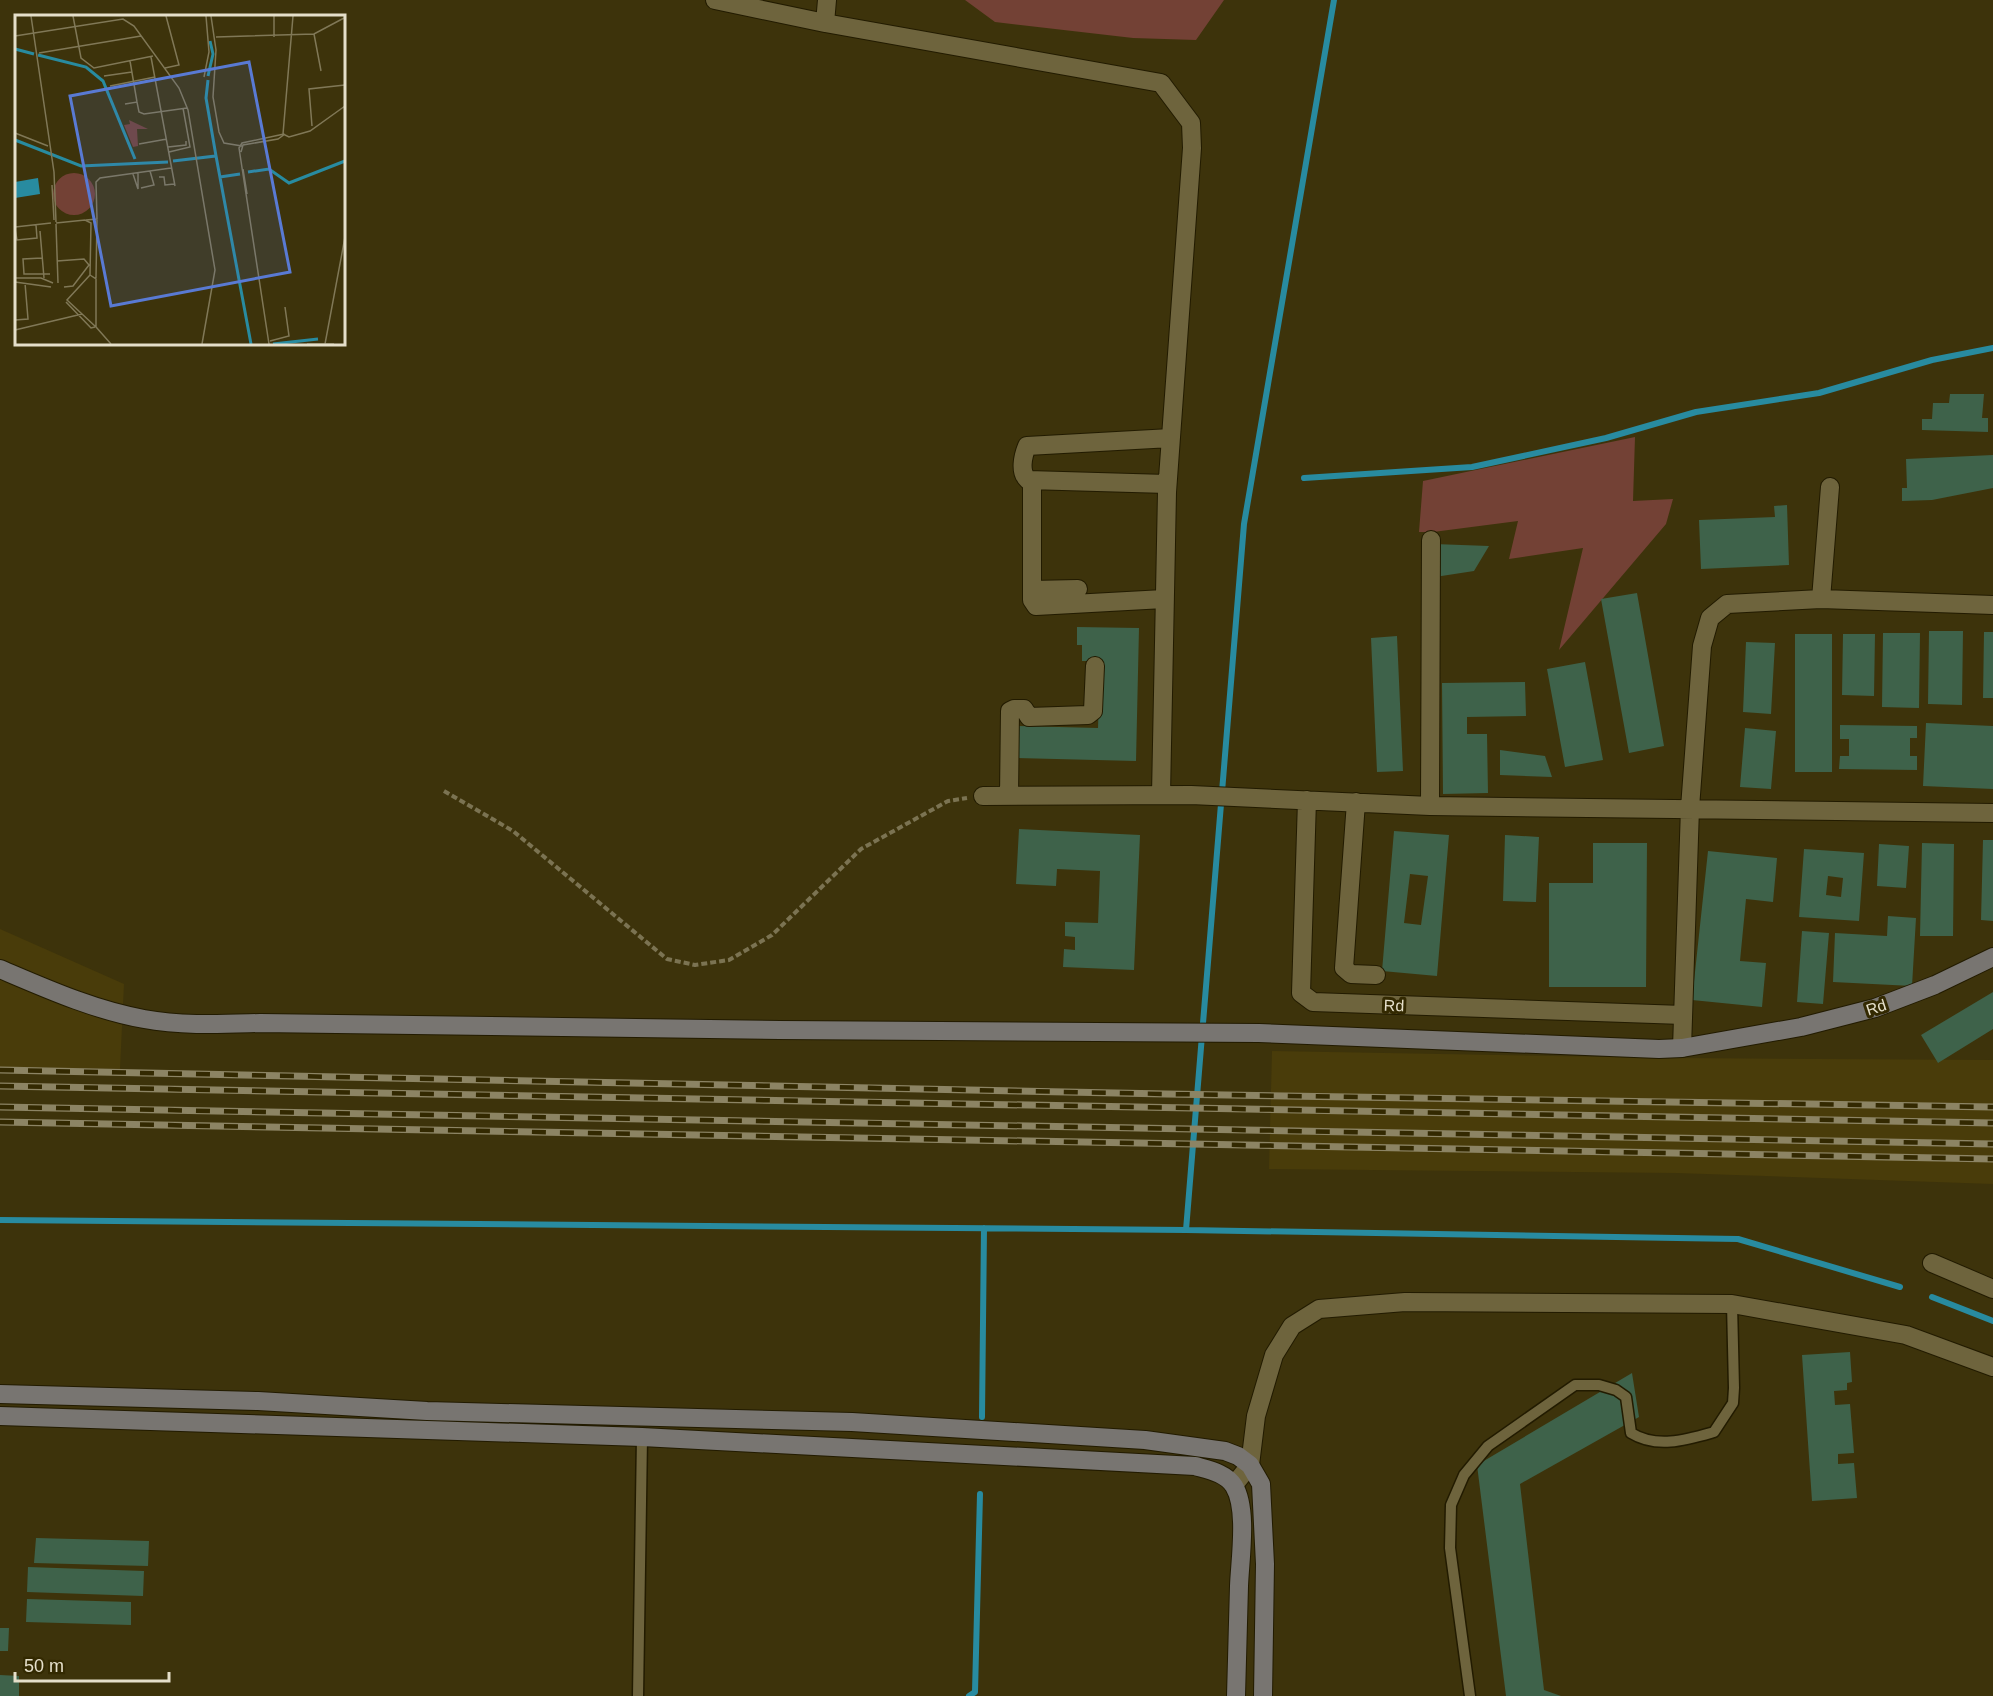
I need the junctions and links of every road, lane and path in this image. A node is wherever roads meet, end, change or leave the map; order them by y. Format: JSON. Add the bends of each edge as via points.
{"nodes":[{"id":1,"x":715,"y":0,"type":"edge"},
{"id":2,"x":827,"y":0,"type":"edge"},
{"id":3,"x":825,"y":23,"type":"junction"},
{"id":4,"x":1171,"y":438,"type":"junction"},
{"id":5,"x":1032,"y":480,"type":"junction"},
{"id":6,"x":1167,"y":484,"type":"junction"},
{"id":7,"x":1830,"y":487,"type":"dead end"},
{"id":8,"x":1431,"y":540,"type":"dead end"},
{"id":9,"x":1078,"y":589,"type":"dead end"},
{"id":10,"x":1032,"y":590,"type":"junction"},
{"id":11,"x":1164,"y":599,"type":"junction"},
{"id":12,"x":1821,"y":599,"type":"junction"},
{"id":13,"x":1993,"y":605,"type":"edge"},
{"id":14,"x":1095,"y":666,"type":"dead end"},
{"id":15,"x":444,"y":791,"type":"dead end"},
{"id":16,"x":1161,"y":795,"type":"junction"},
{"id":17,"x":983,"y":796,"type":"joint"},
{"id":18,"x":1009,"y":796,"type":"junction"},
{"id":19,"x":1307,"y":800,"type":"junction"},
{"id":20,"x":1356,"y":802,"type":"junction"},
{"id":21,"x":1430,"y":806,"type":"junction"},
{"id":22,"x":1690,"y":808,"type":"junction"},
{"id":23,"x":1993,"y":813,"type":"edge"},
{"id":24,"x":1993,"y":957,"type":"edge"},
{"id":25,"x":0,"y":969,"type":"edge"},
{"id":26,"x":1376,"y":975,"type":"dead end"},
{"id":27,"x":1683,"y":1015,"type":"junction"},
{"id":28,"x":1682,"y":1048,"type":"junction"},
{"id":29,"x":1932,"y":1263,"type":"dead end"},
{"id":30,"x":1993,"y":1289,"type":"edge"},
{"id":31,"x":1732,"y":1304,"type":"junction"},
{"id":32,"x":1993,"y":1367,"type":"edge"},
{"id":33,"x":0,"y":1394,"type":"edge"},
{"id":34,"x":0,"y":1416,"type":"edge"},
{"id":35,"x":642,"y":1437,"type":"junction"},
{"id":36,"x":1250,"y":1465,"type":"junction"},
{"id":37,"x":1234,"y":1485,"type":"junction"},
{"id":38,"x":638,"y":1696,"type":"edge"},
{"id":39,"x":1236,"y":1696,"type":"edge"},
{"id":40,"x":1263,"y":1696,"type":"edge"},
{"id":41,"x":1470,"y":1696,"type":"edge"}],
"edges":[{"from":1,"to":3,"type":"street"},
{"from":2,"to":3,"type":"street"},
{"from":3,"to":4,"type":"street","via":[[1161,83],[1191,123],[1192,148]]},
{"from":4,"to":5,"type":"street","via":[[1027,446],[1024,478]]},
{"from":4,"to":6,"type":"street"},
{"from":5,"to":6,"type":"street"},
{"from":5,"to":10,"type":"street"},
{"from":6,"to":11,"type":"street"},
{"from":7,"to":12,"type":"street"},
{"from":8,"to":21,"type":"street"},
{"from":9,"to":10,"type":"street"},
{"from":10,"to":11,"type":"street","via":[[1036,606]]},
{"from":11,"to":16,"type":"street"},
{"from":12,"to":13,"type":"street"},
{"from":12,"to":22,"type":"street","via":[[1727,604],[1710,618],[1702,646]]},
{"from":14,"to":18,"type":"street","via":[[1093,711],[1089,715],[1029,717],[1024,709],[1010,711]]},
{"from":15,"to":17,"type":"path","via":[[513,831],[667,959],[694,965],[729,960],[772,935],[861,849],[948,801]]},
{"from":16,"to":18,"type":"street"},
{"from":16,"to":19,"type":"street"},
{"from":17,"to":18,"type":"street"},
{"from":19,"to":20,"type":"street"},
{"from":19,"to":27,"type":"street","name":"Rd","via":[[1301,993],[1313,1002]]},
{"from":20,"to":21,"type":"street"},
{"from":20,"to":26,"type":"street","via":[[1344,968],[1351,974]]},
{"from":21,"to":22,"type":"street"},
{"from":22,"to":23,"type":"street"},
{"from":22,"to":27,"type":"street"},
{"from":24,"to":28,"type":"street","name":"Rd","via":[[1875,1008],[1801,1028]]},
{"from":25,"to":28,"type":"street","name":"Rd","via":[[104,1010],[146,1020],[201,1024],[1259,1033]]},
{"from":27,"to":28,"type":"street"},
{"from":29,"to":30,"type":"street"},
{"from":31,"to":32,"type":"street","via":[[1906,1335]]},
{"from":31,"to":36,"type":"street","via":[[1405,1302],[1319,1309],[1293,1326],[1274,1354],[1256,1416]]},
{"from":31,"to":41,"type":"lane","via":[[1733,1403],[1714,1432],[1679,1443],[1642,1440],[1630,1433],[1626,1398],[1599,1385],[1575,1385],[1488,1446],[1464,1475],[1451,1505],[1450,1548]]},
{"from":33,"to":36,"type":"street","via":[[852,1422],[1145,1440],[1225,1451]]},
{"from":34,"to":35,"type":"street"},
{"from":35,"to":37,"type":"street","via":[[1195,1466],[1219,1473]]},
{"from":35,"to":38,"type":"lane"},
{"from":36,"to":37,"type":"street"},
{"from":36,"to":40,"type":"street","via":[[1261,1484],[1265,1564]]},
{"from":37,"to":39,"type":"street","via":[[1241,1526]]}]}
